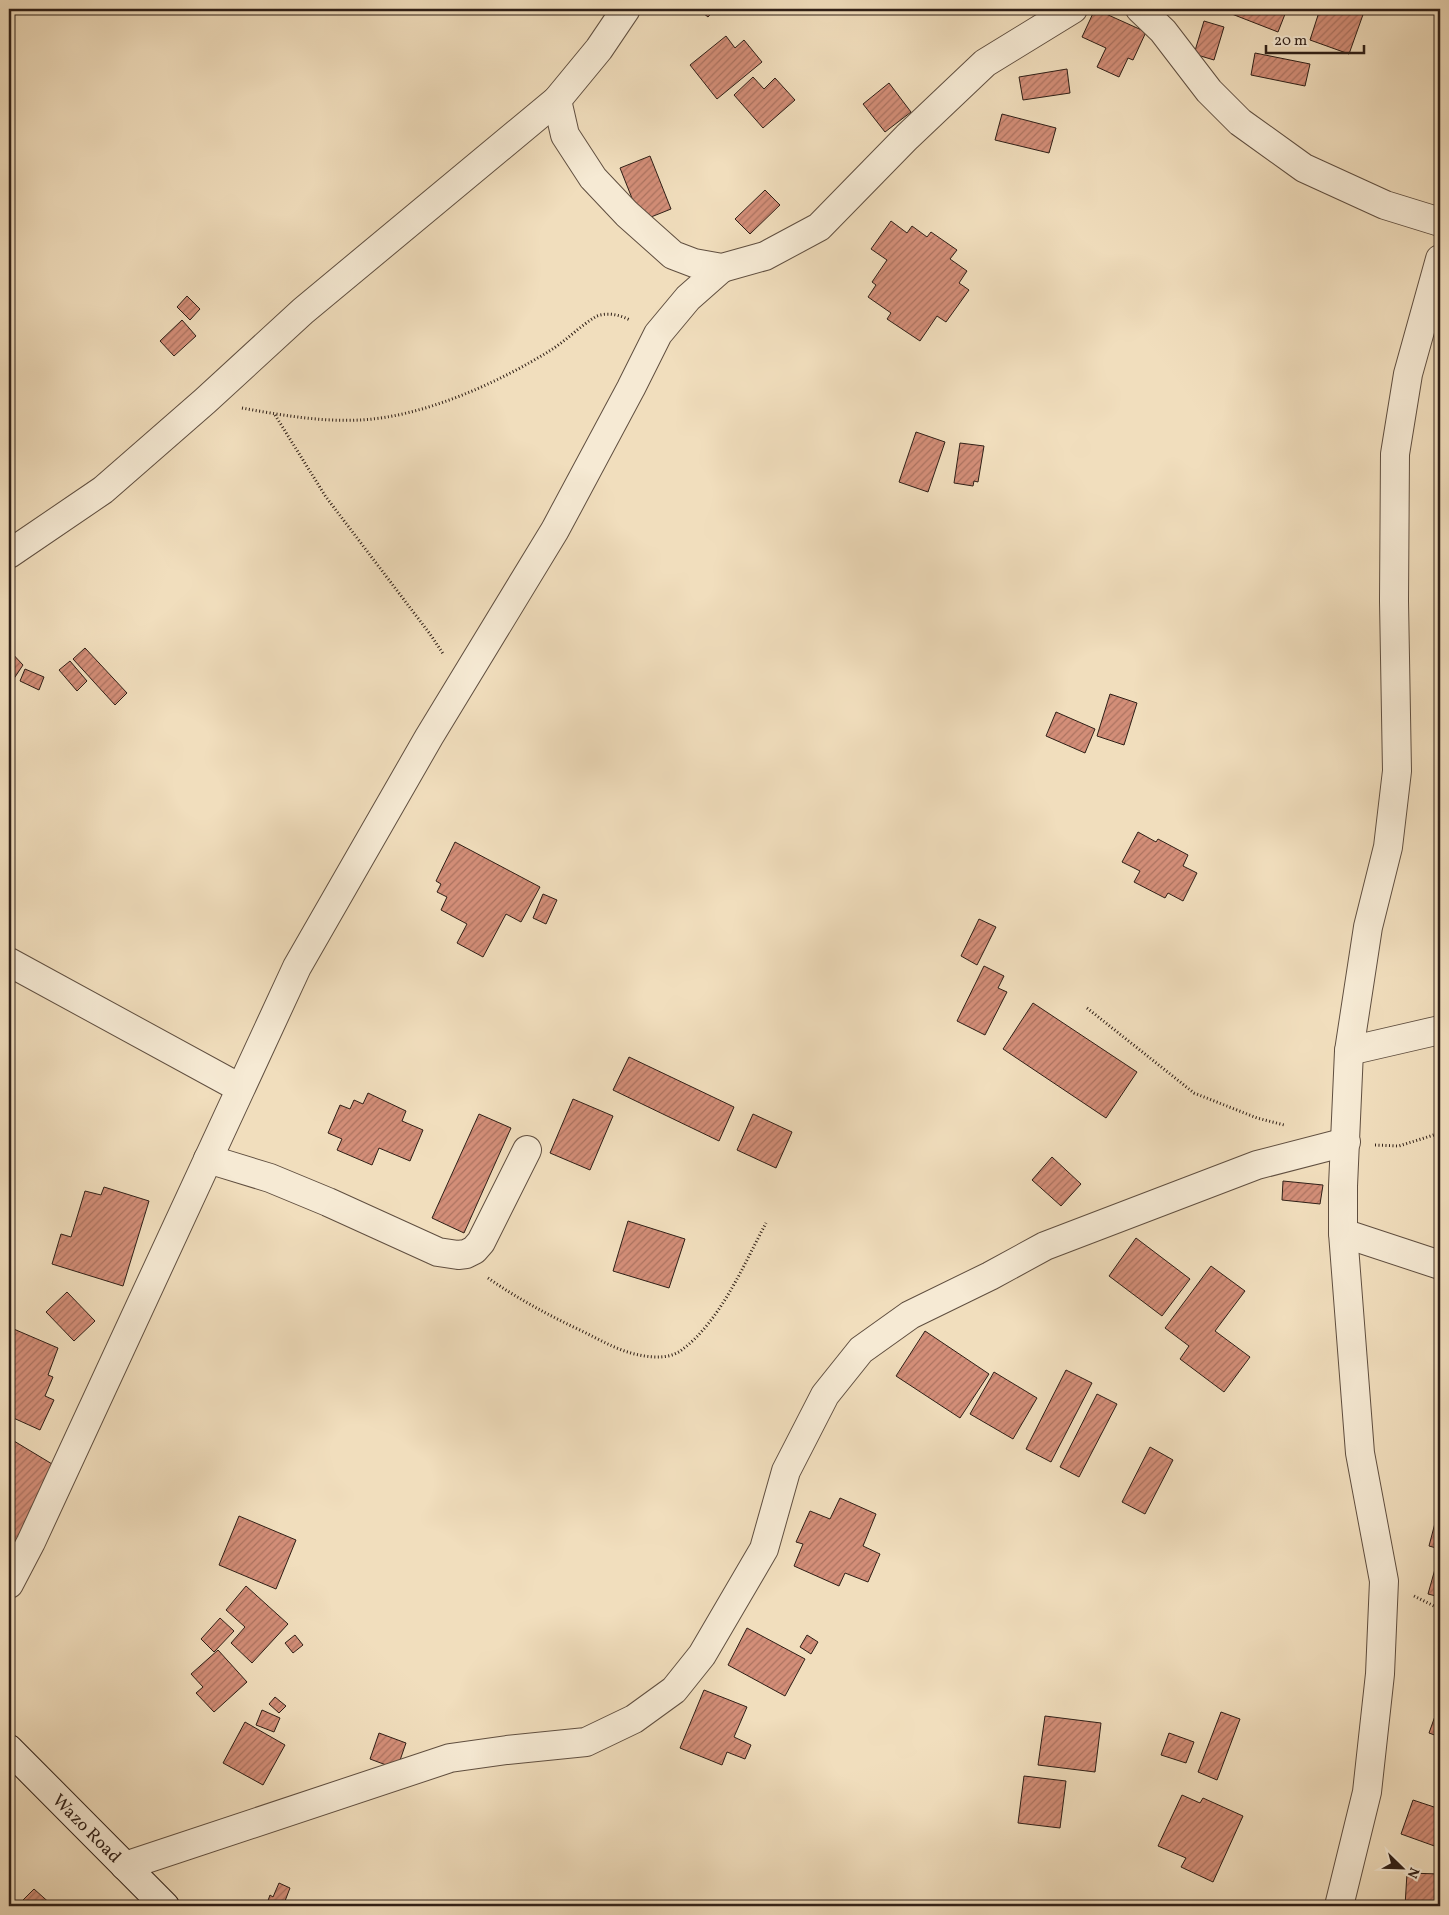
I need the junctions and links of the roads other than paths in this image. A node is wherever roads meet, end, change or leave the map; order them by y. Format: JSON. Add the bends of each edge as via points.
{"nodes":[{"id":1,"x":626,"y":9,"type":"edge"},
{"id":2,"x":1073,"y":9,"type":"edge"},
{"id":3,"x":1140,"y":9,"type":"edge"},
{"id":4,"x":557,"y":100,"type":"junction"},
{"id":5,"x":1440,"y":222,"type":"edge"},
{"id":6,"x":1440,"y":259,"type":"edge"},
{"id":7,"x":722,"y":268,"type":"junction"},
{"id":8,"x":9,"y":554,"type":"edge"},
{"id":9,"x":9,"y":962,"type":"edge"},
{"id":10,"x":1440,"y":1030,"type":"edge"},
{"id":11,"x":1349,"y":1051,"type":"junction"},
{"id":12,"x":240,"y":1088,"type":"junction"},
{"id":13,"x":1346,"y":1142,"type":"junction"},
{"id":14,"x":527,"y":1150,"type":"dead end"},
{"id":15,"x":208,"y":1158,"type":"junction"},
{"id":16,"x":1343,"y":1233,"type":"junction"},
{"id":17,"x":1440,"y":1265,"type":"edge"},
{"id":18,"x":9,"y":1584,"type":"edge"},
{"id":19,"x":9,"y":1750,"type":"edge"},
{"id":20,"x":125,"y":1866,"type":"junction"},
{"id":21,"x":165,"y":1906,"type":"edge"},
{"id":22,"x":1339,"y":1906,"type":"edge"}],
"edges":[{"from":1,"to":4,"type":"street"},
{"from":2,"to":7,"type":"street","via":[[985,63],[819,226],[765,256]]},
{"from":3,"to":5,"type":"street","via":[[1240,122],[1304,168],[1385,205]]},
{"from":4,"to":7,"type":"street","via":[[565,135],[593,178],[627,214],[673,256]]},
{"from":4,"to":8,"type":"street","via":[[303,311],[104,490]]},
{"from":6,"to":11,"type":"street","via":[[1408,374],[1395,454],[1397,771],[1388,847],[1368,927]]},
{"from":7,"to":12,"type":"street","via":[[688,298],[658,334],[555,530],[429,737],[297,967]]},
{"from":9,"to":12,"type":"street"},
{"from":10,"to":11,"type":"street"},
{"from":11,"to":13,"type":"street"},
{"from":12,"to":15,"type":"street"},
{"from":13,"to":16,"type":"street"},
{"from":13,"to":20,"type":"street","via":[[1257,1165],[1045,1246],[910,1315],[861,1350],[825,1395],[786,1471],[764,1549],[702,1655],[674,1690],[634,1719],[586,1742],[450,1758]]},
{"from":14,"to":15,"type":"street","via":[[481,1242],[474,1250],[458,1255],[438,1252],[270,1178]]},
{"from":15,"to":18,"type":"street"},
{"from":16,"to":17,"type":"street"},
{"from":16,"to":22,"type":"street","via":[[1360,1453],[1384,1581],[1380,1674],[1367,1792]]},
{"from":19,"to":20,"type":"street","name":"Wazo Road"},
{"from":20,"to":21,"type":"street","name":"Wazo Road"}]}
